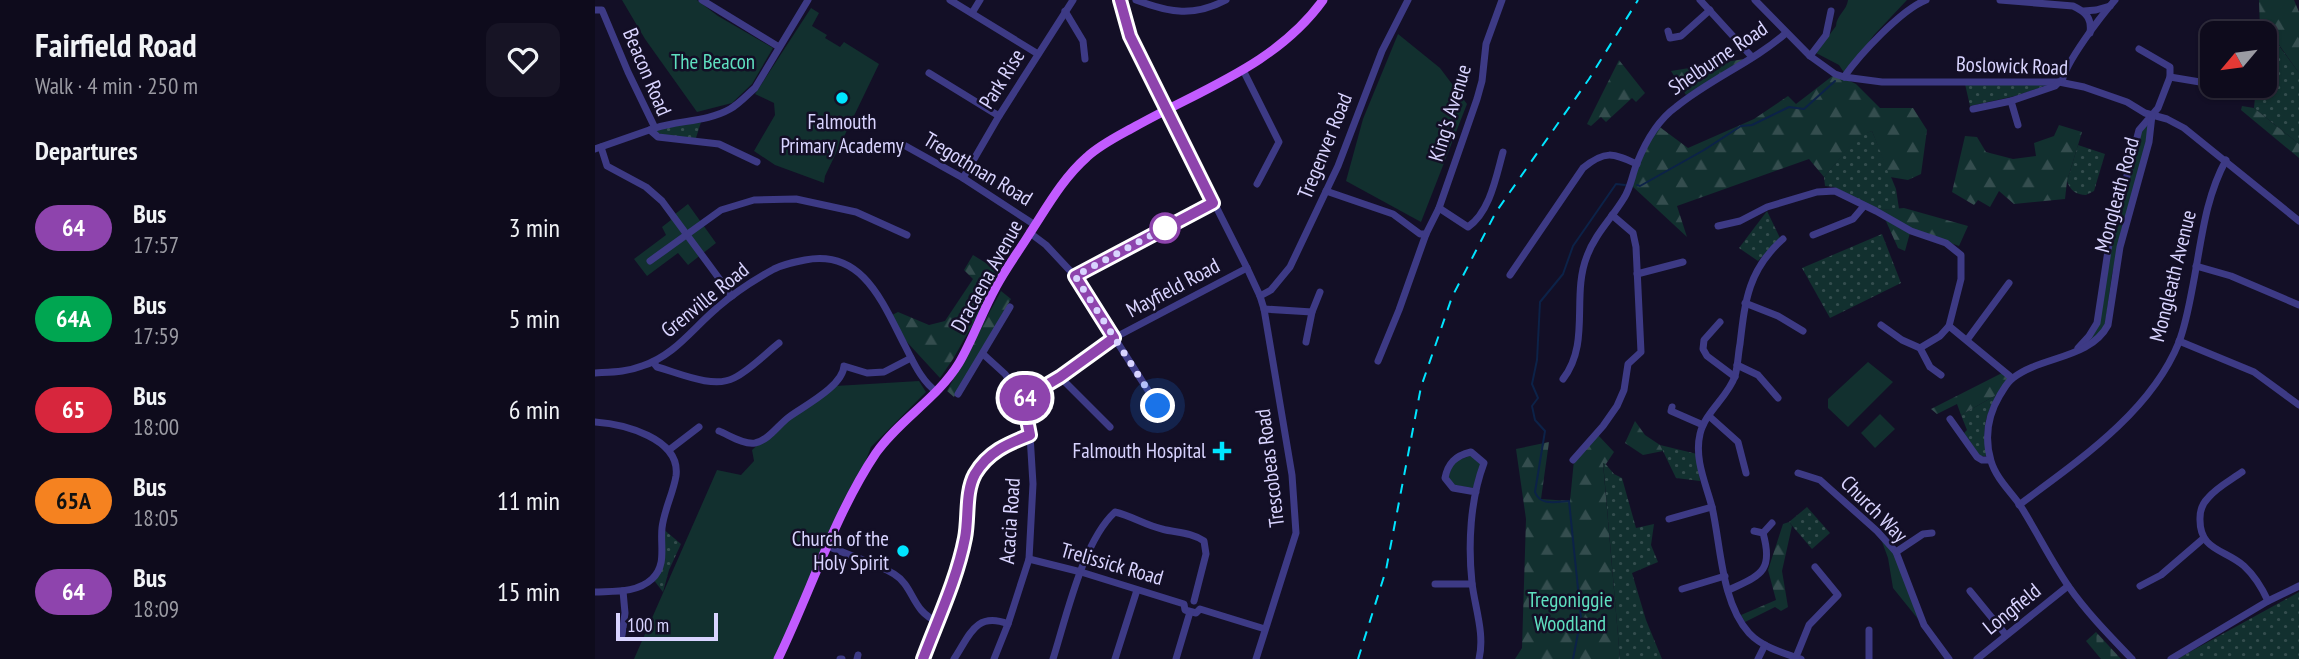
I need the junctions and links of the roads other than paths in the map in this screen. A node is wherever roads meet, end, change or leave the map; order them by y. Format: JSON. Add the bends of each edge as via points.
{"nodes":[{"id":1,"x":950,"y":0,"type":"edge"},
{"id":2,"x":980,"y":0,"type":"edge"},
{"id":3,"x":1073,"y":0,"type":"edge"},
{"id":4,"x":1120,"y":0,"type":"edge"},
{"id":5,"x":1136,"y":0,"type":"edge"},
{"id":6,"x":1226,"y":0,"type":"edge"},
{"id":7,"x":1323,"y":0,"type":"edge"},
{"id":8,"x":1408,"y":0,"type":"edge"},
{"id":9,"x":1502,"y":0,"type":"edge"},
{"id":10,"x":1700,"y":0,"type":"edge"},
{"id":11,"x":1755,"y":0,"type":"edge"},
{"id":12,"x":1926,"y":0,"type":"edge"},
{"id":13,"x":2000,"y":0,"type":"edge"},
{"id":14,"x":805,"y":1,"type":"edge"},
{"id":15,"x":2023,"y":1,"type":"edge"},
{"id":16,"x":705,"y":2,"type":"edge"},
{"id":17,"x":1918,"y":2,"type":"edge"},
{"id":18,"x":2051,"y":3,"type":"edge"},
{"id":19,"x":2113,"y":3,"type":"edge"},
{"id":20,"x":598,"y":10,"type":"edge"},
{"id":21,"x":1710,"y":10,"type":"junction"},
{"id":22,"x":2084,"y":10,"type":"junction"},
{"id":23,"x":1065,"y":11,"type":"junction"},
{"id":24,"x":1831,"y":12,"type":"dead end"},
{"id":25,"x":972,"y":13,"type":"junction"},
{"id":26,"x":1668,"y":31,"type":"dead end"},
{"id":27,"x":1786,"y":33,"type":"junction"},
{"id":28,"x":2090,"y":33,"type":"junction"},
{"id":29,"x":779,"y":47,"type":"junction"},
{"id":30,"x":2139,"y":49,"type":"dead end"},
{"id":31,"x":1038,"y":54,"type":"junction"},
{"id":32,"x":1810,"y":56,"type":"junction"},
{"id":33,"x":1752,"y":57,"type":"junction"},
{"id":34,"x":1085,"y":59,"type":"dead end"},
{"id":35,"x":1243,"y":70,"type":"junction"},
{"id":36,"x":929,"y":73,"type":"dead end"},
{"id":37,"x":1844,"y":77,"type":"junction"},
{"id":38,"x":2170,"y":78,"type":"junction"},
{"id":39,"x":2060,"y":82,"type":"junction"},
{"id":40,"x":2200,"y":83,"type":"edge"},
{"id":41,"x":2011,"y":101,"type":"junction"},
{"id":42,"x":1167,"y":108,"type":"junction"},
{"id":43,"x":1973,"y":109,"type":"dead end"},
{"id":44,"x":2152,"y":115,"type":"junction"},
{"id":45,"x":999,"y":116,"type":"junction"},
{"id":46,"x":2018,"y":125,"type":"dead end"},
{"id":47,"x":653,"y":129,"type":"junction"},
{"id":48,"x":902,"y":144,"type":"dead end"},
{"id":49,"x":598,"y":148,"type":"edge"},
{"id":50,"x":1503,"y":152,"type":"dead end"},
{"id":51,"x":2225,"y":160,"type":"junction"},
{"id":52,"x":757,"y":162,"type":"dead end"},
{"id":53,"x":1637,"y":164,"type":"junction"},
{"id":54,"x":963,"y":178,"type":"junction"},
{"id":55,"x":1258,"y":184,"type":"dead end"},
{"id":56,"x":1326,"y":191,"type":"junction"},
{"id":57,"x":1213,"y":203,"type":"junction"},
{"id":58,"x":1864,"y":206,"type":"junction"},
{"id":59,"x":1439,"y":208,"type":"junction"},
{"id":60,"x":1612,"y":215,"type":"junction"},
{"id":61,"x":2299,"y":221,"type":"edge"},
{"id":62,"x":1718,"y":226,"type":"dead end"},
{"id":63,"x":1033,"y":229,"type":"junction"},
{"id":64,"x":686,"y":234,"type":"junction"},
{"id":65,"x":907,"y":234,"type":"dead end"},
{"id":66,"x":1426,"y":234,"type":"junction"},
{"id":67,"x":1813,"y":235,"type":"dead end"},
{"id":68,"x":1783,"y":239,"type":"dead end"},
{"id":69,"x":650,"y":261,"type":"dead end"},
{"id":70,"x":1683,"y":262,"type":"dead end"},
{"id":71,"x":2196,"y":266,"type":"junction"},
{"id":72,"x":1247,"y":268,"type":"junction"},
{"id":73,"x":1637,"y":274,"type":"junction"},
{"id":74,"x":1510,"y":275,"type":"dead end"},
{"id":75,"x":1075,"y":276,"type":"junction"},
{"id":76,"x":2008,"y":284,"type":"dead end"},
{"id":77,"x":1320,"y":292,"type":"dead end"},
{"id":78,"x":732,"y":296,"type":"junction"},
{"id":79,"x":1260,"y":296,"type":"junction"},
{"id":80,"x":1745,"y":303,"type":"junction"},
{"id":81,"x":2299,"y":305,"type":"edge"},
{"id":82,"x":1010,"y":306,"type":"dead end"},
{"id":83,"x":1264,"y":309,"type":"junction"},
{"id":84,"x":1312,"y":312,"type":"junction"},
{"id":85,"x":1720,"y":321,"type":"dead end"},
{"id":86,"x":1881,"y":325,"type":"dead end"},
{"id":87,"x":1949,"y":326,"type":"junction"},
{"id":88,"x":1803,"y":331,"type":"dead end"},
{"id":89,"x":1114,"y":338,"type":"junction"},
{"id":90,"x":1967,"y":340,"type":"junction"},
{"id":91,"x":2179,"y":341,"type":"junction"},
{"id":92,"x":1306,"y":342,"type":"dead end"},
{"id":93,"x":779,"y":343,"type":"dead end"},
{"id":94,"x":1920,"y":348,"type":"junction"},
{"id":95,"x":2075,"y":350,"type":"junction"},
{"id":96,"x":983,"y":354,"type":"junction"},
{"id":97,"x":911,"y":358,"type":"junction"},
{"id":98,"x":653,"y":362,"type":"junction"},
{"id":99,"x":1378,"y":362,"type":"dead end"},
{"id":100,"x":1737,"y":365,"type":"junction"},
{"id":101,"x":595,"y":373,"type":"edge"},
{"id":102,"x":1941,"y":375,"type":"dead end"},
{"id":103,"x":1060,"y":377,"type":"junction"},
{"id":104,"x":1735,"y":377,"type":"junction"},
{"id":105,"x":2013,"y":378,"type":"junction"},
{"id":106,"x":1563,"y":379,"type":"dead end"},
{"id":107,"x":936,"y":392,"type":"junction"},
{"id":108,"x":958,"y":394,"type":"dead end"},
{"id":109,"x":1778,"y":398,"type":"dead end"},
{"id":110,"x":1023,"y":399,"type":"junction"},
{"id":111,"x":2299,"y":405,"type":"edge"},
{"id":112,"x":1158,"y":406,"type":"dead end"},
{"id":113,"x":1672,"y":407,"type":"dead end"},
{"id":114,"x":1709,"y":416,"type":"junction"},
{"id":115,"x":1950,"y":419,"type":"dead end"},
{"id":116,"x":595,"y":422,"type":"edge"},
{"id":117,"x":1703,"y":425,"type":"junction"},
{"id":118,"x":699,"y":427,"type":"dead end"},
{"id":119,"x":1110,"y":427,"type":"dead end"},
{"id":120,"x":719,"y":431,"type":"dead end"},
{"id":121,"x":1030,"y":435,"type":"junction"},
{"id":122,"x":669,"y":450,"type":"junction"},
{"id":123,"x":1573,"y":460,"type":"dead end"},
{"id":124,"x":1990,"y":460,"type":"junction"},
{"id":125,"x":1798,"y":472,"type":"dead end"},
{"id":126,"x":2242,"y":472,"type":"dead end"},
{"id":127,"x":1747,"y":473,"type":"dead end"},
{"id":128,"x":1476,"y":492,"type":"junction"},
{"id":129,"x":2019,"y":505,"type":"junction"},
{"id":130,"x":1712,"y":507,"type":"junction"},
{"id":131,"x":1668,"y":519,"type":"dead end"},
{"id":132,"x":1772,"y":523,"type":"dead end"},
{"id":133,"x":1754,"y":531,"type":"dead end"},
{"id":134,"x":1763,"y":533,"type":"junction"},
{"id":135,"x":1932,"y":533,"type":"dead end"},
{"id":136,"x":2204,"y":538,"type":"junction"},
{"id":137,"x":828,"y":546,"type":"junction"},
{"id":138,"x":1896,"y":552,"type":"junction"},
{"id":139,"x":1029,"y":559,"type":"junction"},
{"id":140,"x":1815,"y":567,"type":"dead end"},
{"id":141,"x":1081,"y":572,"type":"junction"},
{"id":142,"x":1724,"y":576,"type":"junction"},
{"id":143,"x":1435,"y":584,"type":"dead end"},
{"id":144,"x":1472,"y":584,"type":"junction"},
{"id":145,"x":2068,"y":586,"type":"junction"},
{"id":146,"x":2140,"y":586,"type":"dead end"},
{"id":147,"x":2299,"y":586,"type":"edge"},
{"id":148,"x":1682,"y":589,"type":"dead end"},
{"id":149,"x":1137,"y":590,"type":"junction"},
{"id":150,"x":1728,"y":590,"type":"junction"},
{"id":151,"x":623,"y":591,"type":"junction"},
{"id":152,"x":595,"y":592,"type":"edge"},
{"id":153,"x":1970,"y":592,"type":"dead end"},
{"id":154,"x":1194,"y":601,"type":"junction"},
{"id":155,"x":2268,"y":601,"type":"junction"},
{"id":156,"x":1184,"y":604,"type":"junction"},
{"id":157,"x":1201,"y":609,"type":"junction"},
{"id":158,"x":1190,"y":611,"type":"junction"},
{"id":159,"x":937,"y":621,"type":"junction"},
{"id":160,"x":1008,"y":624,"type":"junction"},
{"id":161,"x":1265,"y":629,"type":"junction"},
{"id":162,"x":1869,"y":629,"type":"dead end"},
{"id":163,"x":622,"y":635,"type":"dead end"},
{"id":164,"x":2006,"y":635,"type":"junction"},
{"id":165,"x":1765,"y":645,"type":"junction"},
{"id":166,"x":1798,"y":658,"type":"edge"},
{"id":167,"x":778,"y":659,"type":"edge"},
{"id":168,"x":923,"y":659,"type":"edge"},
{"id":169,"x":954,"y":659,"type":"edge"},
{"id":170,"x":994,"y":659,"type":"edge"},
{"id":171,"x":1053,"y":659,"type":"edge"},
{"id":172,"x":1115,"y":659,"type":"edge"},
{"id":173,"x":1176,"y":659,"type":"edge"},
{"id":174,"x":1256,"y":659,"type":"edge"},
{"id":175,"x":1479,"y":659,"type":"edge"},
{"id":176,"x":1758,"y":659,"type":"edge"},
{"id":177,"x":1869,"y":659,"type":"edge"},
{"id":178,"x":1949,"y":659,"type":"edge"},
{"id":179,"x":1977,"y":659,"type":"edge"},
{"id":180,"x":2133,"y":659,"type":"edge"},
{"id":181,"x":2171,"y":659,"type":"edge"}],
"edges":[{"from":1,"to":25,"type":"street"},
{"from":2,"to":25,"type":"street"},
{"from":3,"to":23,"type":"street","name":"Park Rise"},
{"from":4,"to":42,"type":"street","name":"Trescobeas Road","via":[[1130,36]]},
{"from":5,"to":6,"type":"street","via":[[1171,12],[1198,12]]},
{"from":7,"to":35,"type":"main road","name":"Dracaena Avenue","via":[[1287,40]]},
{"from":8,"to":56,"type":"street","name":"Tregenver Road","via":[[1382,51]]},
{"from":9,"to":59,"type":"street","name":"King's Avenue","via":[[1486,44],[1477,99]]},
{"from":10,"to":21,"type":"street"},
{"from":11,"to":27,"type":"street","name":"Boslowick Road"},
{"from":12,"to":17,"type":"street"},
{"from":13,"to":15,"type":"street"},
{"from":14,"to":29,"type":"street"},
{"from":15,"to":18,"type":"street"},
{"from":16,"to":29,"type":"street"},
{"from":17,"to":37,"type":"street"},
{"from":18,"to":22,"type":"street"},
{"from":19,"to":22,"type":"street"},
{"from":19,"to":28,"type":"street"},
{"from":20,"to":47,"type":"street","name":"Beacon Road"},
{"from":21,"to":26,"type":"street","via":[[1681,36],[1670,38]]},
{"from":21,"to":33,"type":"street"},
{"from":22,"to":28,"type":"street"},
{"from":23,"to":31,"type":"street","name":"Park Rise"},
{"from":23,"to":34,"type":"street","via":[[1083,41]]},
{"from":24,"to":32,"type":"street","via":[[1826,35]]},
{"from":25,"to":31,"type":"street"},
{"from":27,"to":32,"type":"street","name":"Boslowick Road"},
{"from":27,"to":33,"type":"street","name":"Shelburne Road"},
{"from":28,"to":39,"type":"street"},
{"from":29,"to":47,"type":"street","via":[[755,88],[730,109]]},
{"from":30,"to":38,"type":"street","via":[[2170,67]]},
{"from":31,"to":45,"type":"street","name":"Park Rise"},
{"from":32,"to":37,"type":"street","name":"Boslowick Road"},
{"from":33,"to":53,"type":"street","name":"Shelburne Road","via":[[1673,108],[1657,125]]},
{"from":35,"to":42,"type":"main road","name":"Dracaena Avenue"},
{"from":35,"to":55,"type":"street","via":[[1279,142]]},
{"from":36,"to":45,"type":"street"},
{"from":37,"to":39,"type":"street","name":"Boslowick Road","via":[[1882,82]]},
{"from":38,"to":40,"type":"street"},
{"from":38,"to":44,"type":"street"},
{"from":39,"to":41,"type":"street"},
{"from":39,"to":44,"type":"street","name":"Boslowick Road","via":[[2127,102]]},
{"from":41,"to":43,"type":"street"},
{"from":41,"to":46,"type":"street"},
{"from":42,"to":57,"type":"street","name":"Trescobeas Road"},
{"from":42,"to":63,"type":"main road","name":"Dracaena Avenue","via":[[1090,154],[1069,175]]},
{"from":44,"to":51,"type":"street","name":"Boslowick Road","via":[[2184,128]]},
{"from":44,"to":95,"type":"street","name":"Mongleath Road","via":[[2139,130],[2120,197],[2097,323]]},
{"from":44,"to":95,"type":"street","name":"Mongleath Road","via":[[2120,247],[2108,325],[2102,336]]},
{"from":45,"to":54,"type":"street","name":"Park Rise"},
{"from":47,"to":49,"type":"street","name":"Beacon Road"},
{"from":47,"to":52,"type":"street","via":[[658,137],[719,144]]},
{"from":48,"to":54,"type":"street","name":"Tregothnan Road"},
{"from":49,"to":64,"type":"street","via":[[607,166],[662,201]]},
{"from":50,"to":59,"type":"street","via":[[1490,196],[1475,222],[1468,227]]},
{"from":51,"to":61,"type":"street","name":"Boslowick Road"},
{"from":51,"to":71,"type":"street","name":"Mongleath Avenue","via":[[2204,220]]},
{"from":53,"to":60,"type":"street","name":"Shelburne Road","via":[[1631,185]]},
{"from":53,"to":74,"type":"street","via":[[1607,154],[1583,168]]},
{"from":54,"to":63,"type":"street","name":"Tregothnan Road"},
{"from":56,"to":66,"type":"street","via":[[1393,214]]},
{"from":56,"to":79,"type":"street","name":"Tregenver Road","via":[[1290,267]]},
{"from":57,"to":72,"type":"street","name":"Trescobeas Road"},
{"from":57,"to":75,"type":"street"},
{"from":58,"to":62,"type":"street","via":[[1835,191],[1817,192]]},
{"from":58,"to":67,"type":"street","via":[[1853,219]]},
{"from":58,"to":87,"type":"street","via":[[1946,243],[1961,255],[1961,279]]},
{"from":59,"to":66,"type":"street","name":"King's Avenue"},
{"from":60,"to":73,"type":"street","via":[[1633,233]]},
{"from":60,"to":106,"type":"street","name":"Shelburne Road","via":[[1586,258],[1580,282],[1577,354]]},
{"from":63,"to":75,"type":"street","name":"Tregothnan Road"},
{"from":63,"to":107,"type":"main road","name":"Dracaena Avenue","via":[[996,287],[960,362]]},
{"from":64,"to":65,"type":"street","via":[[721,210],[754,200],[796,199],[856,212]]},
{"from":64,"to":69,"type":"street"},
{"from":64,"to":78,"type":"street"},
{"from":66,"to":99,"type":"street","name":"King's Avenue"},
{"from":68,"to":80,"type":"street","via":[[1758,266]]},
{"from":70,"to":73,"type":"street"},
{"from":71,"to":81,"type":"street","via":[[2231,275]]},
{"from":71,"to":91,"type":"street","name":"Mongleath Avenue"},
{"from":72,"to":79,"type":"street","name":"Trescobeas Road"},
{"from":72,"to":89,"type":"street","name":"Mayfield Road"},
{"from":73,"to":123,"type":"street","via":[[1641,352],[1630,361],[1617,406]]},
{"from":75,"to":89,"type":"street","name":"Tregothnan Road"},
{"from":76,"to":90,"type":"street"},
{"from":77,"to":84,"type":"street"},
{"from":78,"to":97,"type":"street","name":"Grenville Road","via":[[792,262],[839,260],[863,276]]},
{"from":78,"to":98,"type":"street","name":"Grenville Road"},
{"from":79,"to":83,"type":"street","name":"Trescobeas Road"},
{"from":80,"to":88,"type":"street"},
{"from":80,"to":100,"type":"street"},
{"from":82,"to":96,"type":"street"},
{"from":83,"to":84,"type":"street"},
{"from":83,"to":161,"type":"street","name":"Trescobeas Road","via":[[1297,519]]},
{"from":84,"to":92,"type":"street"},
{"from":85,"to":104,"type":"street","via":[[1703,349]]},
{"from":86,"to":94,"type":"street"},
{"from":87,"to":90,"type":"street"},
{"from":87,"to":94,"type":"street"},
{"from":89,"to":103,"type":"street","name":"Mayfield Road"},
{"from":89,"to":112,"type":"street","name":"Tregothnan Road"},
{"from":90,"to":105,"type":"street"},
{"from":91,"to":111,"type":"street","via":[[2254,372]]},
{"from":91,"to":129,"type":"street","name":"Mongleath Avenue","via":[[2151,390],[2116,429]]},
{"from":93,"to":98,"type":"street","via":[[734,378],[720,382],[657,367]]},
{"from":94,"to":102,"type":"street","via":[[1930,368]]},
{"from":95,"to":105,"type":"street","name":"Mongleath Road"},
{"from":96,"to":108,"type":"street"},
{"from":96,"to":110,"type":"street","name":"Acacia Road"},
{"from":97,"to":107,"type":"street","name":"Grenville Road"},
{"from":97,"to":120,"type":"street","via":[[884,372],[867,373],[844,366],[822,396],[762,441],[751,444]]},
{"from":98,"to":101,"type":"street","name":"Grenville Road"},
{"from":100,"to":104,"type":"street"},
{"from":100,"to":109,"type":"street","via":[[1758,375]]},
{"from":103,"to":110,"type":"street","name":"Mayfield Road"},
{"from":103,"to":119,"type":"street"},
{"from":104,"to":114,"type":"street"},
{"from":105,"to":124,"type":"street","via":[[1987,422]]},
{"from":107,"to":137,"type":"main road","name":"Dracaena Avenue","via":[[877,452]]},
{"from":110,"to":121,"type":"street","name":"Acacia Road"},
{"from":113,"to":117,"type":"street","via":[[1671,411]]},
{"from":114,"to":117,"type":"street"},
{"from":114,"to":127,"type":"street","via":[[1738,442]]},
{"from":115,"to":124,"type":"street","via":[[1977,457]]},
{"from":116,"to":122,"type":"street","via":[[627,428]]},
{"from":117,"to":130,"type":"street","via":[[1699,450]]},
{"from":118,"to":122,"type":"street"},
{"from":121,"to":139,"type":"street","name":"Acacia Road"},
{"from":121,"to":159,"type":"street","via":[[989,456],[975,474],[957,568]]},
{"from":122,"to":151,"type":"street","via":[[676,475],[663,520],[661,565],[646,584]]},
{"from":124,"to":129,"type":"street"},
{"from":125,"to":138,"type":"street","name":"Church Way","via":[[1820,480]]},
{"from":126,"to":136,"type":"street","via":[[2203,503],[2200,527]]},
{"from":128,"to":128,"type":"street","via":[[1453,488],[1445,478],[1447,465],[1471,452],[1484,463]]},
{"from":128,"to":144,"type":"street"},
{"from":129,"to":145,"type":"street"},
{"from":130,"to":131,"type":"street"},
{"from":130,"to":142,"type":"street"},
{"from":132,"to":134,"type":"street"},
{"from":133,"to":134,"type":"street"},
{"from":134,"to":150,"type":"street","via":[[1767,565],[1759,576]]},
{"from":135,"to":138,"type":"street"},
{"from":136,"to":146,"type":"street","via":[[2161,575]]},
{"from":136,"to":155,"type":"street","via":[[2247,569]]},
{"from":137,"to":159,"type":"street","via":[[896,575],[920,610]]},
{"from":137,"to":167,"type":"main road","name":"Dracaena Avenue"},
{"from":138,"to":178,"type":"street","name":"Church Way","via":[[1924,625]]},
{"from":139,"to":141,"type":"street","name":"Trelissick Road"},
{"from":139,"to":160,"type":"street","name":"Acacia Road"},
{"from":140,"to":166,"type":"street","via":[[1838,595],[1809,625]]},
{"from":141,"to":149,"type":"street","name":"Trelissick Road"},
{"from":141,"to":154,"type":"street","via":[[1106,520],[1115,512],[1136,517],[1204,541],[1206,554]]},
{"from":141,"to":171,"type":"street"},
{"from":142,"to":148,"type":"street"},
{"from":142,"to":150,"type":"street"},
{"from":143,"to":144,"type":"street"},
{"from":144,"to":175,"type":"street","via":[[1482,641]]},
{"from":145,"to":164,"type":"street","name":"Longfield"},
{"from":145,"to":180,"type":"street"},
{"from":147,"to":155,"type":"street"},
{"from":149,"to":156,"type":"street","name":"Trelissick Road"},
{"from":149,"to":172,"type":"street"},
{"from":150,"to":165,"type":"street","via":[[1738,617]]},
{"from":151,"to":152,"type":"street"},
{"from":151,"to":163,"type":"street"},
{"from":153,"to":164,"type":"street"},
{"from":154,"to":156,"type":"street","name":"Trelissick Road"},
{"from":154,"to":157,"type":"street"},
{"from":155,"to":181,"type":"street"},
{"from":156,"to":158,"type":"street","name":"Trelissick Road"},
{"from":157,"to":158,"type":"street"},
{"from":157,"to":161,"type":"street"},
{"from":158,"to":173,"type":"street"},
{"from":159,"to":168,"type":"street"},
{"from":160,"to":169,"type":"street","via":[[983,621]]},
{"from":160,"to":170,"type":"street","name":"Acacia Road"},
{"from":161,"to":174,"type":"street","name":"Trescobeas Road"},
{"from":162,"to":177,"type":"street"},
{"from":164,"to":179,"type":"street","name":"Longfield"},
{"from":165,"to":166,"type":"street"},
{"from":165,"to":176,"type":"street"}]}
